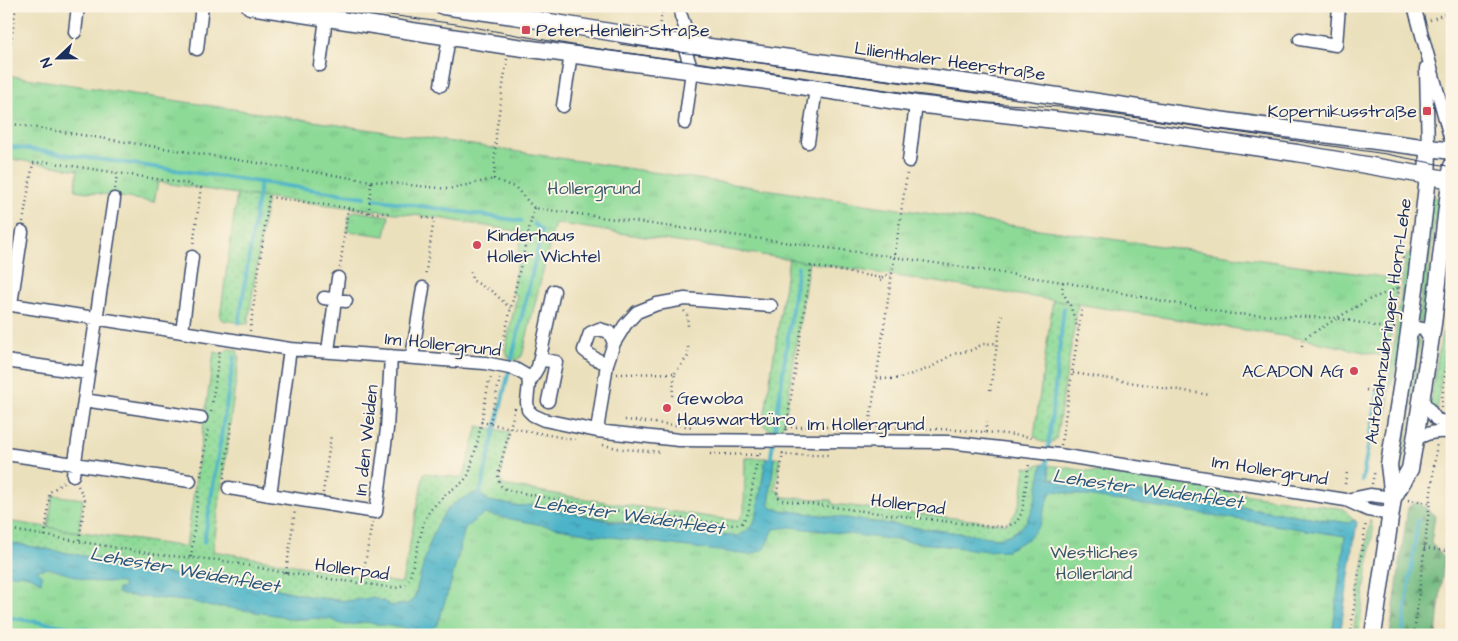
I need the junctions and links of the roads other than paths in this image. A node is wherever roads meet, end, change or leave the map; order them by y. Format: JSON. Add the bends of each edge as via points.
{"nodes":[{"id":1,"x":78,"y":6,"type":"edge"},
{"id":2,"x":202,"y":6,"type":"edge"},
{"id":3,"x":250,"y":6,"type":"edge"},
{"id":4,"x":444,"y":6,"type":"edge"},
{"id":5,"x":1339,"y":6,"type":"edge"},
{"id":6,"x":1414,"y":6,"type":"edge"},
{"id":7,"x":681,"y":16,"type":"dead end"},
{"id":8,"x":326,"y":18,"type":"junction"},
{"id":9,"x":75,"y":32,"type":"dead end"},
{"id":10,"x":449,"y":37,"type":"junction"},
{"id":11,"x":1300,"y":39,"type":"dead end"},
{"id":12,"x":683,"y":43,"type":"junction"},
{"id":13,"x":197,"y":49,"type":"dead end"},
{"id":14,"x":571,"y":54,"type":"junction"},
{"id":15,"x":1427,"y":58,"type":"junction"},
{"id":16,"x":320,"y":65,"type":"dead end"},
{"id":17,"x":692,"y":71,"type":"junction"},
{"id":18,"x":441,"y":85,"type":"dead end"},
{"id":19,"x":816,"y":89,"type":"junction"},
{"id":20,"x":916,"y":104,"type":"junction"},
{"id":21,"x":563,"y":106,"type":"dead end"},
{"id":22,"x":685,"y":123,"type":"dead end"},
{"id":23,"x":808,"y":142,"type":"dead end"},
{"id":24,"x":1452,"y":144,"type":"edge"},
{"id":25,"x":1428,"y":149,"type":"junction"},
{"id":26,"x":1452,"y":151,"type":"edge"},
{"id":27,"x":909,"y":161,"type":"road end"},
{"id":28,"x":1451,"y":175,"type":"edge"},
{"id":29,"x":1427,"y":176,"type":"junction"},
{"id":30,"x":114,"y":199,"type":"dead end"},
{"id":31,"x":22,"y":232,"type":"dead end"},
{"id":32,"x":192,"y":257,"type":"dead end"},
{"id":33,"x":338,"y":278,"type":"road end"},
{"id":34,"x":423,"y":288,"type":"road end"},
{"id":35,"x":554,"y":291,"type":"dead end"},
{"id":36,"x":8,"y":304,"type":"edge"},
{"id":37,"x":771,"y":306,"type":"dead end"},
{"id":38,"x":95,"y":318,"type":"junction"},
{"id":39,"x":182,"y":332,"type":"junction"},
{"id":40,"x":1409,"y":336,"type":"junction"},
{"id":41,"x":1431,"y":340,"type":"junction"},
{"id":42,"x":614,"y":343,"type":"junction"},
{"id":43,"x":290,"y":349,"type":"junction"},
{"id":44,"x":328,"y":351,"type":"junction"},
{"id":45,"x":391,"y":356,"type":"junction"},
{"id":46,"x":412,"y":357,"type":"junction"},
{"id":47,"x":540,"y":358,"type":"junction"},
{"id":48,"x":6,"y":361,"type":"edge"},
{"id":49,"x":606,"y":369,"type":"junction"},
{"id":50,"x":88,"y":373,"type":"junction"},
{"id":51,"x":529,"y":382,"type":"junction"},
{"id":52,"x":84,"y":400,"type":"junction"},
{"id":53,"x":1422,"y":400,"type":"junction"},
{"id":54,"x":548,"y":401,"type":"dead end"},
{"id":55,"x":206,"y":420,"type":"road end"},
{"id":56,"x":598,"y":424,"type":"junction"},
{"id":57,"x":1452,"y":425,"type":"edge"},
{"id":58,"x":1452,"y":433,"type":"edge"},
{"id":59,"x":1415,"y":440,"type":"junction"},
{"id":60,"x":6,"y":454,"type":"edge"},
{"id":61,"x":74,"y":470,"type":"junction"},
{"id":62,"x":190,"y":481,"type":"dead end"},
{"id":63,"x":229,"y":488,"type":"road end"},
{"id":64,"x":270,"y":495,"type":"junction"},
{"id":65,"x":1346,"y":500,"type":"junction"},
{"id":66,"x":1392,"y":506,"type":"junction"},
{"id":67,"x":1373,"y":635,"type":"edge"}],
"edges":[{"from":1,"to":9,"type":"street"},
{"from":2,"to":13,"type":"street"},
{"from":3,"to":8,"type":"main road"},
{"from":4,"to":12,"type":"main road","name":"Lilienthaler Heerstraße"},
{"from":5,"to":11,"type":"street","via":[[1336,45]]},
{"from":6,"to":15,"type":"street"},
{"from":7,"to":12,"type":"street","via":[[685,27]]},
{"from":8,"to":10,"type":"main road"},
{"from":8,"to":16,"type":"street"},
{"from":10,"to":14,"type":"main road"},
{"from":10,"to":18,"type":"street"},
{"from":12,"to":17,"type":"street"},
{"from":12,"to":25,"type":"main road","name":"Lilienthaler Heerstraße"},
{"from":14,"to":17,"type":"main road"},
{"from":14,"to":21,"type":"street"},
{"from":15,"to":24,"type":"street"},
{"from":15,"to":25,"type":"street"},
{"from":17,"to":19,"type":"main road"},
{"from":17,"to":22,"type":"street"},
{"from":19,"to":20,"type":"main road"},
{"from":19,"to":23,"type":"street"},
{"from":20,"to":27,"type":"street"},
{"from":20,"to":29,"type":"main road","via":[[1107,126],[1297,153]]},
{"from":25,"to":26,"type":"main road","name":"Lilienthaler Heerstraße"},
{"from":25,"to":29,"type":"main road","name":"Autobahnzubringer Horn-Lehe"},
{"from":28,"to":29,"type":"main road"},
{"from":28,"to":41,"type":"main road","name":"Autobahnzubringer Horn-Lehe"},
{"from":29,"to":40,"type":"main road","name":"Autobahnzubringer Horn-Lehe"},
{"from":30,"to":38,"type":"street"},
{"from":31,"to":36,"type":"street"},
{"from":32,"to":39,"type":"street"},
{"from":33,"to":44,"type":"street"},
{"from":34,"to":46,"type":"street"},
{"from":35,"to":47,"type":"street"},
{"from":36,"to":38,"type":"street","name":"Im Hollergrund"},
{"from":37,"to":42,"type":"street","via":[[685,299],[658,304],[637,312]]},
{"from":38,"to":39,"type":"street","name":"Im Hollergrund"},
{"from":38,"to":50,"type":"street"},
{"from":39,"to":43,"type":"street","name":"Im Hollergrund"},
{"from":40,"to":41,"type":"street","via":[[1416,328],[1423,329]]},
{"from":40,"to":66,"type":"main road","name":"Autobahnzubringer Horn-Lehe","via":[[1389,466]]},
{"from":41,"to":53,"type":"main road","name":"Autobahnzubringer Horn-Lehe"},
{"from":42,"to":49,"type":"street"},
{"from":42,"to":49,"type":"street","via":[[609,332],[600,328],[590,334],[584,350]]},
{"from":43,"to":44,"type":"street","name":"Im Hollergrund"},
{"from":43,"to":64,"type":"street"},
{"from":44,"to":45,"type":"street","name":"Im Hollergrund"},
{"from":45,"to":46,"type":"street","name":"Im Hollergrund"},
{"from":45,"to":64,"type":"street","name":"In den Weiden","via":[[387,429],[376,512]]},
{"from":46,"to":51,"type":"street","name":"Im Hollergrund","via":[[506,367],[527,376]]},
{"from":47,"to":51,"type":"street"},
{"from":47,"to":54,"type":"street","via":[[556,362]]},
{"from":48,"to":50,"type":"street"},
{"from":49,"to":56,"type":"street"},
{"from":50,"to":52,"type":"street"},
{"from":51,"to":56,"type":"street","name":"Im Hollergrund","via":[[527,402],[533,416],[544,420]]},
{"from":52,"to":55,"type":"street"},
{"from":52,"to":61,"type":"street"},
{"from":53,"to":57,"type":"street","via":[[1436,419]]},
{"from":53,"to":59,"type":"main road","name":"Autobahnzubringer Horn-Lehe"},
{"from":56,"to":65,"type":"street","name":"Im Hollergrund","via":[[678,440],[766,441],[782,446],[868,441],[949,442],[1034,457],[1056,455]]},
{"from":58,"to":59,"type":"street","via":[[1433,432]]},
{"from":59,"to":66,"type":"main road","name":"Autobahnzubringer Horn-Lehe","via":[[1410,469]]},
{"from":60,"to":61,"type":"street"},
{"from":61,"to":62,"type":"street"},
{"from":63,"to":64,"type":"street","name":"In den Weiden"},
{"from":65,"to":66,"type":"street","name":"Im Hollergrund","via":[[1368,510]]},
{"from":65,"to":66,"type":"street","name":"Im Hollergrund","via":[[1370,495]]},
{"from":66,"to":67,"type":"main road","name":"Autobahnzubringer Horn-Lehe"}]}
